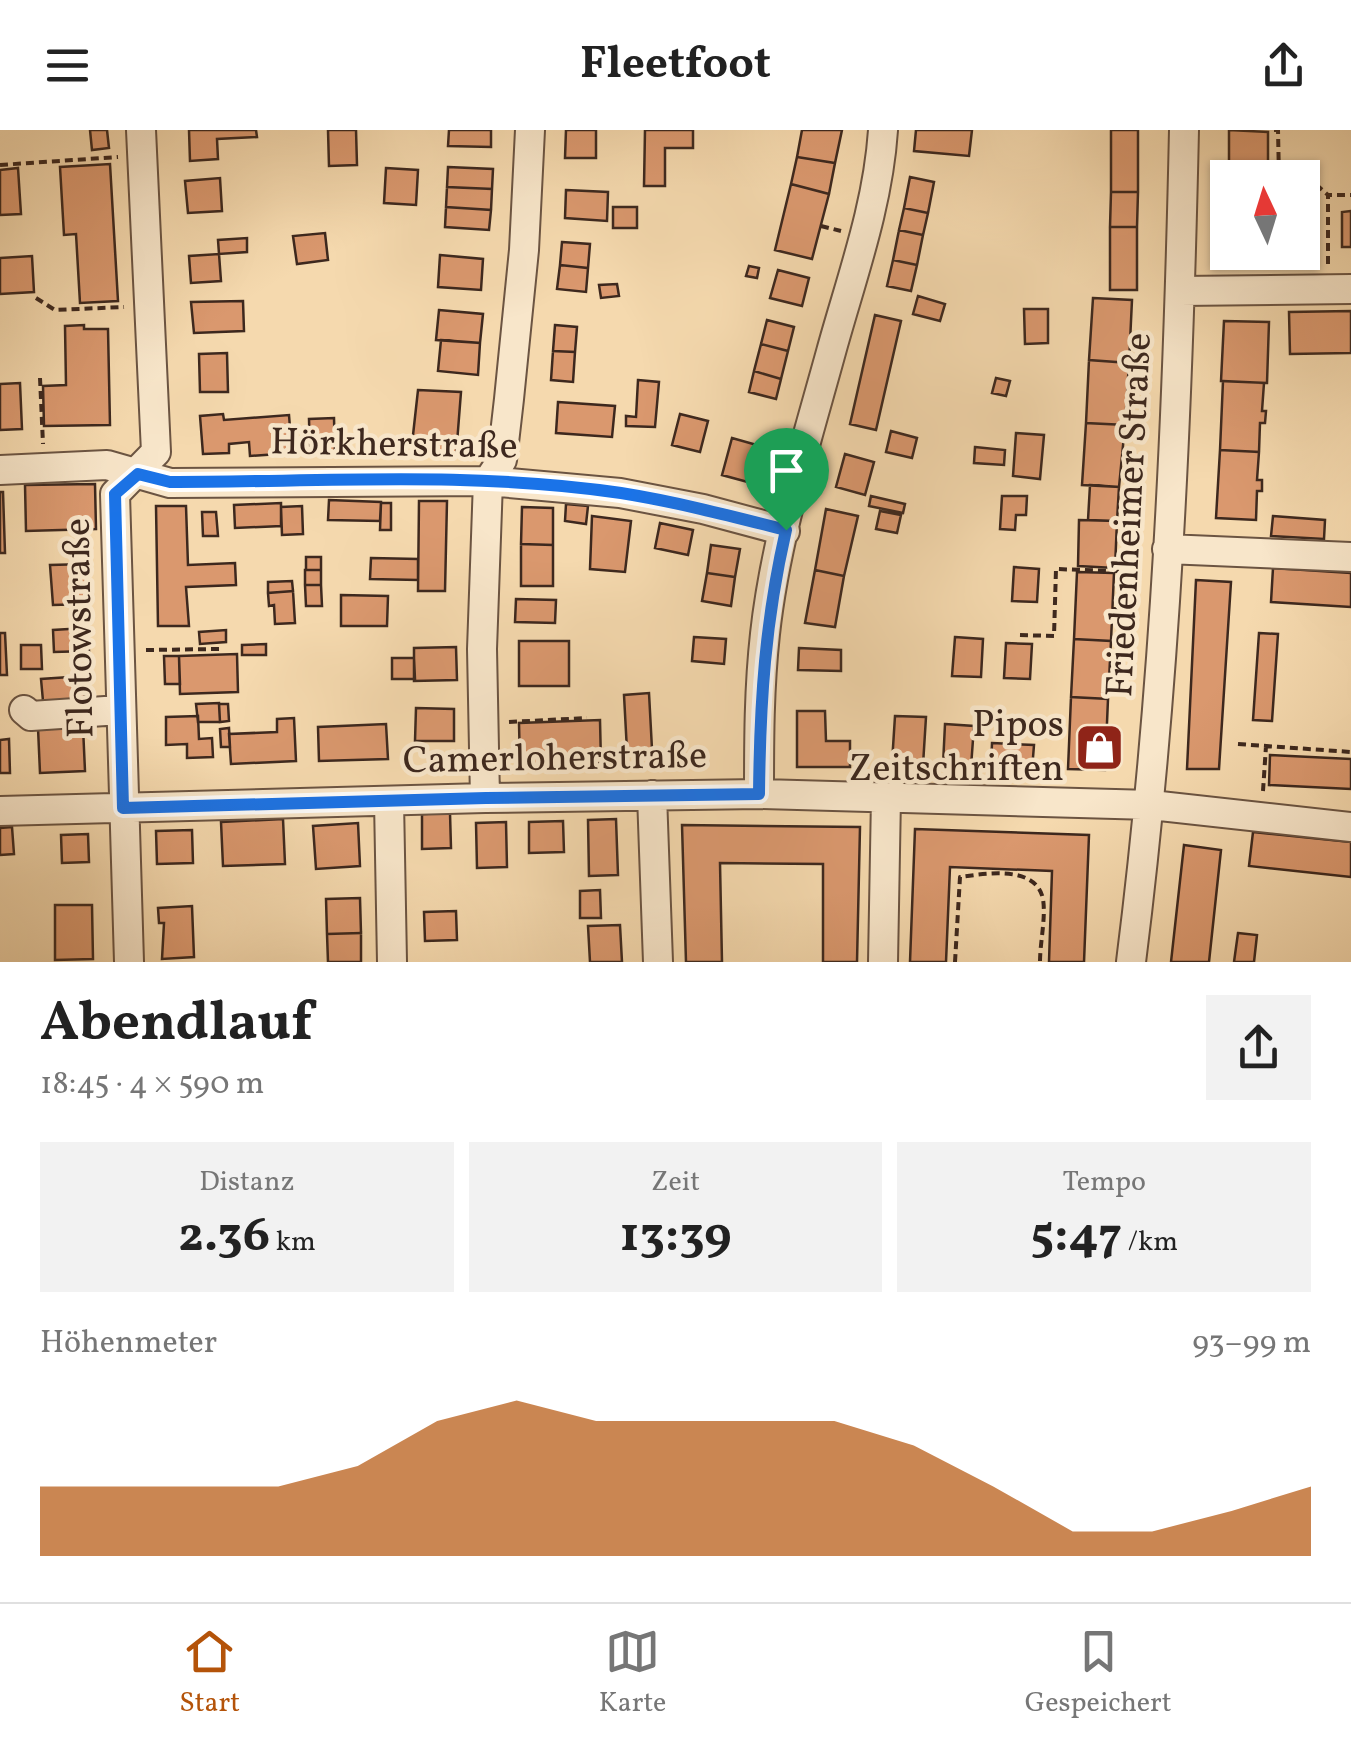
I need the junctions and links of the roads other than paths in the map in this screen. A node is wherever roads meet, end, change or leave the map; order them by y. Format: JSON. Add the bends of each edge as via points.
{"nodes":[{"id":1,"x":530,"y":130,"type":"edge"},
{"id":2,"x":884,"y":130,"type":"edge"},
{"id":3,"x":1184,"y":130,"type":"edge"},
{"id":4,"x":142,"y":143,"type":"edge"},
{"id":5,"x":1340,"y":288,"type":"edge"},
{"id":6,"x":1181,"y":291,"type":"junction"},
{"id":7,"x":0,"y":470,"type":"edge"},
{"id":8,"x":138,"y":474,"type":"junction"},
{"id":9,"x":488,"y":481,"type":"junction"},
{"id":10,"x":786,"y":530,"type":"junction"},
{"id":11,"x":1351,"y":557,"type":"edge"},
{"id":12,"x":1167,"y":561,"type":"junction"},
{"id":13,"x":24,"y":710,"type":"dead end"},
{"id":14,"x":120,"y":710,"type":"junction"},
{"id":15,"x":759,"y":794,"type":"junction"},
{"id":16,"x":652,"y":795,"type":"junction"},
{"id":17,"x":886,"y":797,"type":"junction"},
{"id":18,"x":486,"y":798,"type":"junction"},
{"id":19,"x":388,"y":801,"type":"junction"},
{"id":20,"x":1151,"y":804,"type":"junction"},
{"id":21,"x":123,"y":808,"type":"junction"},
{"id":22,"x":0,"y":811,"type":"edge"},
{"id":23,"x":1351,"y":827,"type":"edge"},
{"id":24,"x":129,"y":962,"type":"edge"},
{"id":25,"x":392,"y":962,"type":"edge"},
{"id":26,"x":658,"y":962,"type":"edge"},
{"id":27,"x":883,"y":962,"type":"edge"},
{"id":28,"x":1131,"y":962,"type":"edge"}],
"edges":[{"from":1,"to":9,"type":"street","via":[[502,460]]},
{"from":2,"to":10,"type":"street","via":[[853,283]]},
{"from":3,"to":6,"type":"street","name":"Friedenheimer Straße"},
{"from":4,"to":8,"type":"street","name":"Flotowstraße","via":[[156,452]]},
{"from":5,"to":6,"type":"street"},
{"from":6,"to":12,"type":"street","name":"Friedenheimer Straße"},
{"from":7,"to":8,"type":"street","name":"Hörkherstraße","via":[[107,466]]},
{"from":8,"to":9,"type":"street","name":"Hörkherstraße","via":[[170,482]]},
{"from":8,"to":14,"type":"street","name":"Flotowstraße","via":[[115,494]]},
{"from":9,"to":10,"type":"street","name":"Hörkherstraße","via":[[620,493]]},
{"from":9,"to":18,"type":"street"},
{"from":10,"to":15,"type":"street","via":[[765,633]]},
{"from":11,"to":12,"type":"street"},
{"from":12,"to":20,"type":"street","name":"Friedenheimer Straße"},
{"from":13,"to":14,"type":"street","via":[[31,716]]},
{"from":14,"to":21,"type":"street","name":"Flotowstraße"},
{"from":15,"to":16,"type":"street","name":"Camerloherstraße"},
{"from":15,"to":17,"type":"street","name":"Camerloherstraße"},
{"from":16,"to":18,"type":"street","name":"Camerloherstraße"},
{"from":16,"to":26,"type":"street"},
{"from":17,"to":20,"type":"street","name":"Camerloherstraße"},
{"from":17,"to":27,"type":"street"},
{"from":18,"to":19,"type":"street","name":"Camerloherstraße"},
{"from":19,"to":21,"type":"street","name":"Camerloherstraße"},
{"from":19,"to":25,"type":"street"},
{"from":20,"to":23,"type":"street","name":"Camerloherstraße"},
{"from":20,"to":28,"type":"street","name":"Friedenheimer Straße"},
{"from":21,"to":22,"type":"street","name":"Camerloherstraße"},
{"from":21,"to":24,"type":"street","name":"Flotowstraße"}]}
